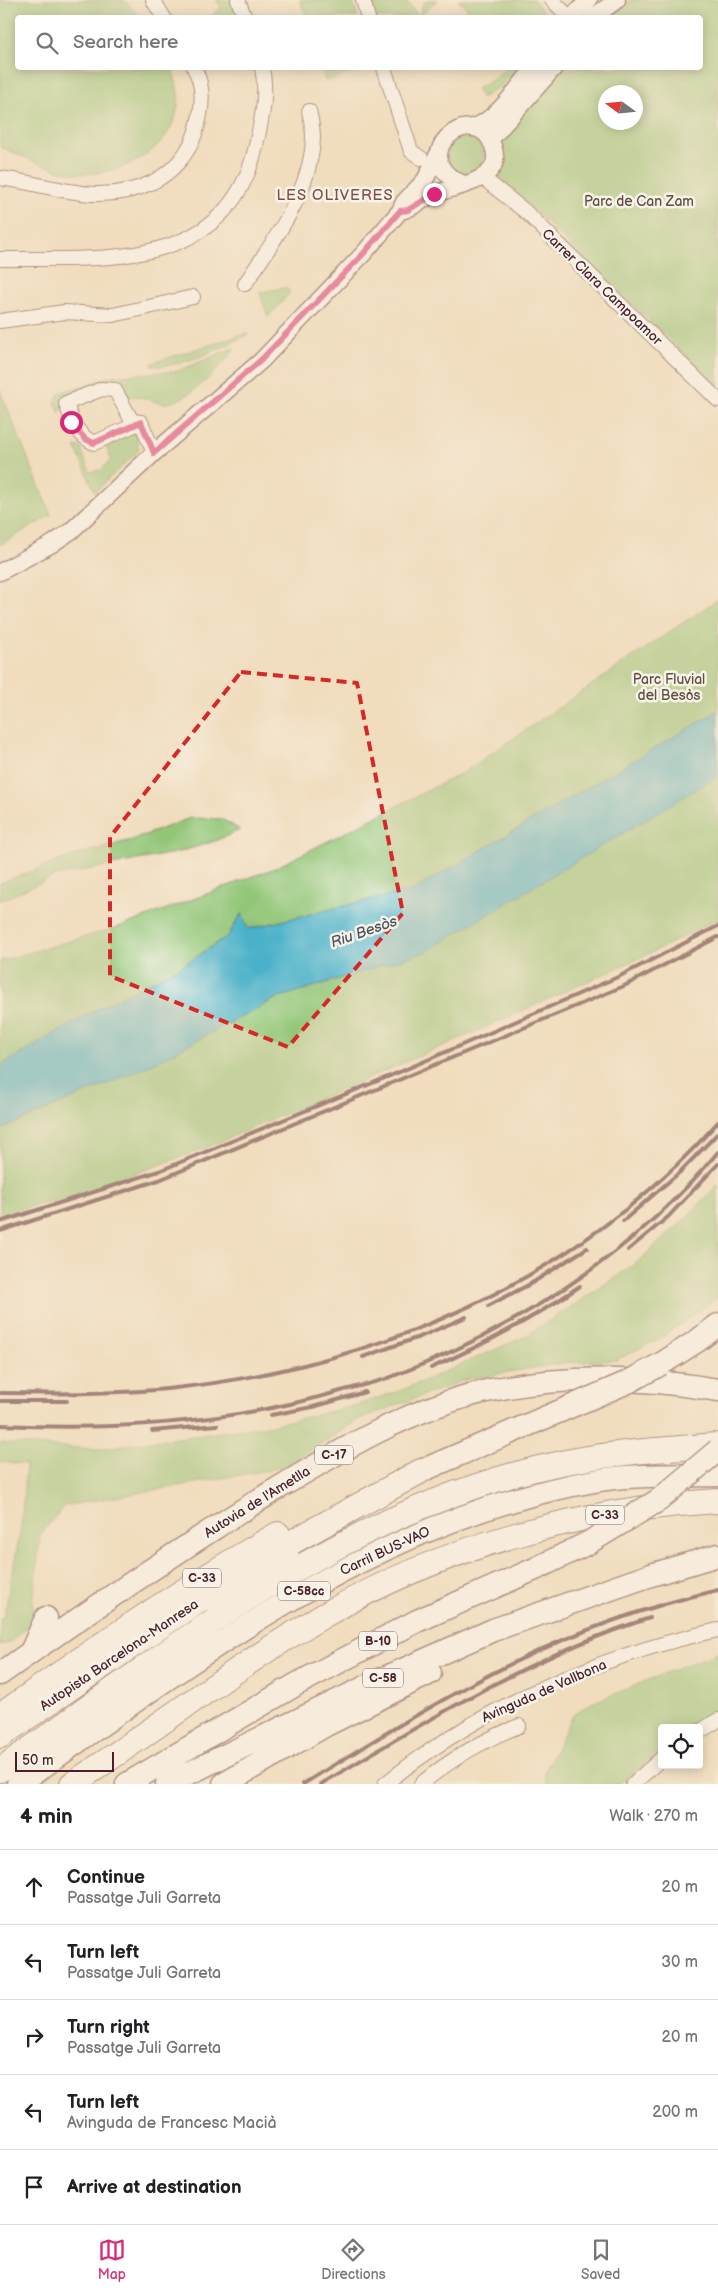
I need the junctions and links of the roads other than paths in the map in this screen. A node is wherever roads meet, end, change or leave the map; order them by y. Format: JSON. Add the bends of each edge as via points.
{"nodes":[{"id":1,"x":153,"y":0,"type":"edge"},
{"id":2,"x":238,"y":0,"type":"edge"},
{"id":3,"x":363,"y":0,"type":"edge"},
{"id":4,"x":552,"y":0,"type":"edge"},
{"id":5,"x":589,"y":0,"type":"edge"},
{"id":6,"x":617,"y":0,"type":"edge"},
{"id":7,"x":162,"y":15,"type":"edge"},
{"id":8,"x":243,"y":15,"type":"edge"},
{"id":9,"x":367,"y":15,"type":"edge"},
{"id":10,"x":567,"y":15,"type":"edge"},
{"id":11,"x":573,"y":15,"type":"edge"},
{"id":12,"x":596,"y":15,"type":"edge"},
{"id":13,"x":195,"y":70,"type":"edge"},
{"id":14,"x":262,"y":70,"type":"edge"},
{"id":15,"x":385,"y":70,"type":"edge"},
{"id":16,"x":532,"y":70,"type":"edge"},
{"id":17,"x":552,"y":70,"type":"edge"},
{"id":18,"x":309,"y":111,"type":"dead end"},
{"id":19,"x":472,"y":128,"type":"junction"},
{"id":20,"x":490,"y":140,"type":"junction"},
{"id":21,"x":440,"y":150,"type":"junction"},
{"id":22,"x":421,"y":158,"type":"dead end"},
{"id":23,"x":0,"y":178,"type":"edge"},
{"id":24,"x":483,"y":178,"type":"junction"},
{"id":25,"x":464,"y":184,"type":"junction"},
{"id":26,"x":400,"y":211,"type":"junction"},
{"id":27,"x":0,"y":259,"type":"edge"},
{"id":28,"x":245,"y":284,"type":"dead end"},
{"id":29,"x":193,"y":297,"type":"dead end"},
{"id":30,"x":0,"y":321,"type":"edge"},
{"id":31,"x":718,"y":400,"type":"edge"},
{"id":32,"x":141,"y":422,"type":"junction"},
{"id":33,"x":154,"y":453,"type":"junction"},
{"id":34,"x":0,"y":572,"type":"edge"},
{"id":35,"x":718,"y":1325,"type":"edge"},
{"id":36,"x":718,"y":1390,"type":"edge"},
{"id":37,"x":718,"y":1441,"type":"edge"},
{"id":38,"x":718,"y":1446,"type":"edge"},
{"id":39,"x":718,"y":1450,"type":"edge"},
{"id":40,"x":718,"y":1467,"type":"edge"},
{"id":41,"x":421,"y":1471,"type":"junction"},
{"id":42,"x":301,"y":1474,"type":"junction"},
{"id":43,"x":718,"y":1475,"type":"edge"},
{"id":44,"x":628,"y":1477,"type":"junction"},
{"id":45,"x":228,"y":1499,"type":"dead end"},
{"id":46,"x":718,"y":1501,"type":"edge"},
{"id":47,"x":718,"y":1555,"type":"edge"},
{"id":48,"x":607,"y":1591,"type":"junction"},
{"id":49,"x":192,"y":1604,"type":"junction"},
{"id":50,"x":46,"y":1618,"type":"dead end"},
{"id":51,"x":718,"y":1630,"type":"edge"},
{"id":52,"x":32,"y":1652,"type":"junction"},
{"id":53,"x":0,"y":1674,"type":"edge"},
{"id":54,"x":0,"y":1716,"type":"edge"},
{"id":55,"x":718,"y":1720,"type":"edge"},
{"id":56,"x":519,"y":1726,"type":"dead end"},
{"id":57,"x":703,"y":1729,"type":"edge"},
{"id":58,"x":0,"y":1736,"type":"edge"},
{"id":59,"x":143,"y":1737,"type":"junction"},
{"id":60,"x":177,"y":1755,"type":"junction"},
{"id":61,"x":658,"y":1762,"type":"edge"},
{"id":62,"x":0,"y":1770,"type":"edge"},
{"id":63,"x":18,"y":1784,"type":"edge"},
{"id":64,"x":57,"y":1784,"type":"edge"},
{"id":65,"x":72,"y":1784,"type":"edge"},
{"id":66,"x":127,"y":1784,"type":"edge"},
{"id":67,"x":151,"y":1784,"type":"edge"},
{"id":68,"x":167,"y":1784,"type":"edge"},
{"id":69,"x":224,"y":1784,"type":"edge"},
{"id":70,"x":385,"y":1784,"type":"edge"},
{"id":71,"x":421,"y":1784,"type":"edge"},
{"id":72,"x":633,"y":1784,"type":"edge"}],
"edges":[{"from":1,"to":7,"type":"street"},
{"from":2,"to":8,"type":"street"},
{"from":3,"to":9,"type":"street"},
{"from":4,"to":10,"type":"street"},
{"from":5,"to":11,"type":"street"},
{"from":6,"to":12,"type":"street"},
{"from":13,"to":23,"type":"street","via":[[202,96],[197,127],[180,161],[162,177],[129,192],[95,196]]},
{"from":14,"to":27,"type":"street","via":[[263,110],[248,174],[227,206],[197,234],[167,248],[126,256]]},
{"from":15,"to":22,"type":"street","via":[[411,151]]},
{"from":16,"to":19,"type":"street","via":[[498,110],[483,124]]},
{"from":17,"to":20,"type":"street"},
{"from":18,"to":28,"type":"street","via":[[313,137],[309,168],[293,208]]},
{"from":19,"to":20,"type":"street"},
{"from":19,"to":21,"type":"street","via":[[448,134]]},
{"from":20,"to":24,"type":"street","via":[[495,156],[493,165]]},
{"from":21,"to":25,"type":"street","via":[[444,172]]},
{"from":21,"to":26,"type":"street","via":[[425,180],[404,202]]},
{"from":24,"to":25,"type":"street"},
{"from":24,"to":31,"type":"street","name":"Carrer Clara Campoamor","via":[[526,212]]},
{"from":25,"to":26,"type":"street"},
{"from":26,"to":33,"type":"street","via":[[261,360]]},
{"from":29,"to":30,"type":"street","via":[[113,315],[65,312]]},
{"from":32,"to":32,"type":"street","via":[[132,420],[115,390],[102,389],[66,403],[71,422],[85,439],[94,443]]},
{"from":32,"to":33,"type":"street"},
{"from":33,"to":34,"type":"street","via":[[71,531]]},
{"from":35,"to":41,"type":"highway","bridge":true,"via":[[628,1382]]},
{"from":36,"to":42,"type":"highway","name":"Autovia de l'Ametlla","number":"C-17","via":[[669,1383],[563,1380],[489,1390],[397,1422]]},
{"from":37,"to":49,"type":"highway","via":[[652,1442],[575,1450],[465,1478],[366,1516]]},
{"from":38,"to":62,"type":"highway","via":[[647,1450],[566,1462],[458,1493],[400,1516],[324,1553],[201,1628]]},
{"from":39,"to":60,"type":"highway","number":"B-10","bridge":true,"via":[[659,1500],[588,1543],[417,1621],[297,1684]]},
{"from":40,"to":44,"type":"highway"},
{"from":41,"to":49,"type":"highway","name":"Autopista Barcelona-Manresa","via":[[259,1561]]},
{"from":41,"to":54,"type":"highway","number":"C-33","via":[[323,1510],[236,1558],[135,1621]]},
{"from":42,"to":45,"type":"highway"},
{"from":42,"to":52,"type":"highway","name":"Autovia de l'Ametlla","number":"C-17","via":[[170,1556]]},
{"from":43,"to":44,"type":"highway","name":"Carril BUS-VAO","number":"C-58cc"},
{"from":44,"to":63,"type":"highway","name":"Carril BUS-VAO","number":"C-58cc","via":[[567,1487],[493,1506],[404,1539],[361,1560],[276,1607],[198,1657]]},
{"from":46,"to":59,"type":"highway","number":"C-33","via":[[572,1521],[453,1555],[390,1581],[324,1615],[243,1666]]},
{"from":47,"to":48,"type":"highway"},
{"from":48,"to":68,"type":"highway","number":"C-58","via":[[493,1630],[434,1655]]},
{"from":48,"to":69,"type":"highway","via":[[357,1709]]},
{"from":49,"to":58,"type":"highway","name":"Autopista Barcelona-Manresa"},
{"from":50,"to":52,"type":"highway"},
{"from":51,"to":70,"type":"street","name":"Avinguda de Vallbona","via":[[622,1657],[549,1686],[482,1718],[417,1758]]},
{"from":52,"to":53,"type":"highway","name":"Autovia de l'Ametlla","number":"C-17"},
{"from":55,"to":57,"type":"street"},
{"from":56,"to":71,"type":"street","name":"Avinguda de Vallbona","via":[[446,1763]]},
{"from":59,"to":64,"type":"highway"},
{"from":59,"to":65,"type":"highway","number":"C-33"},
{"from":60,"to":66,"type":"highway"},
{"from":60,"to":67,"type":"highway"},
{"from":61,"to":72,"type":"street"}]}
